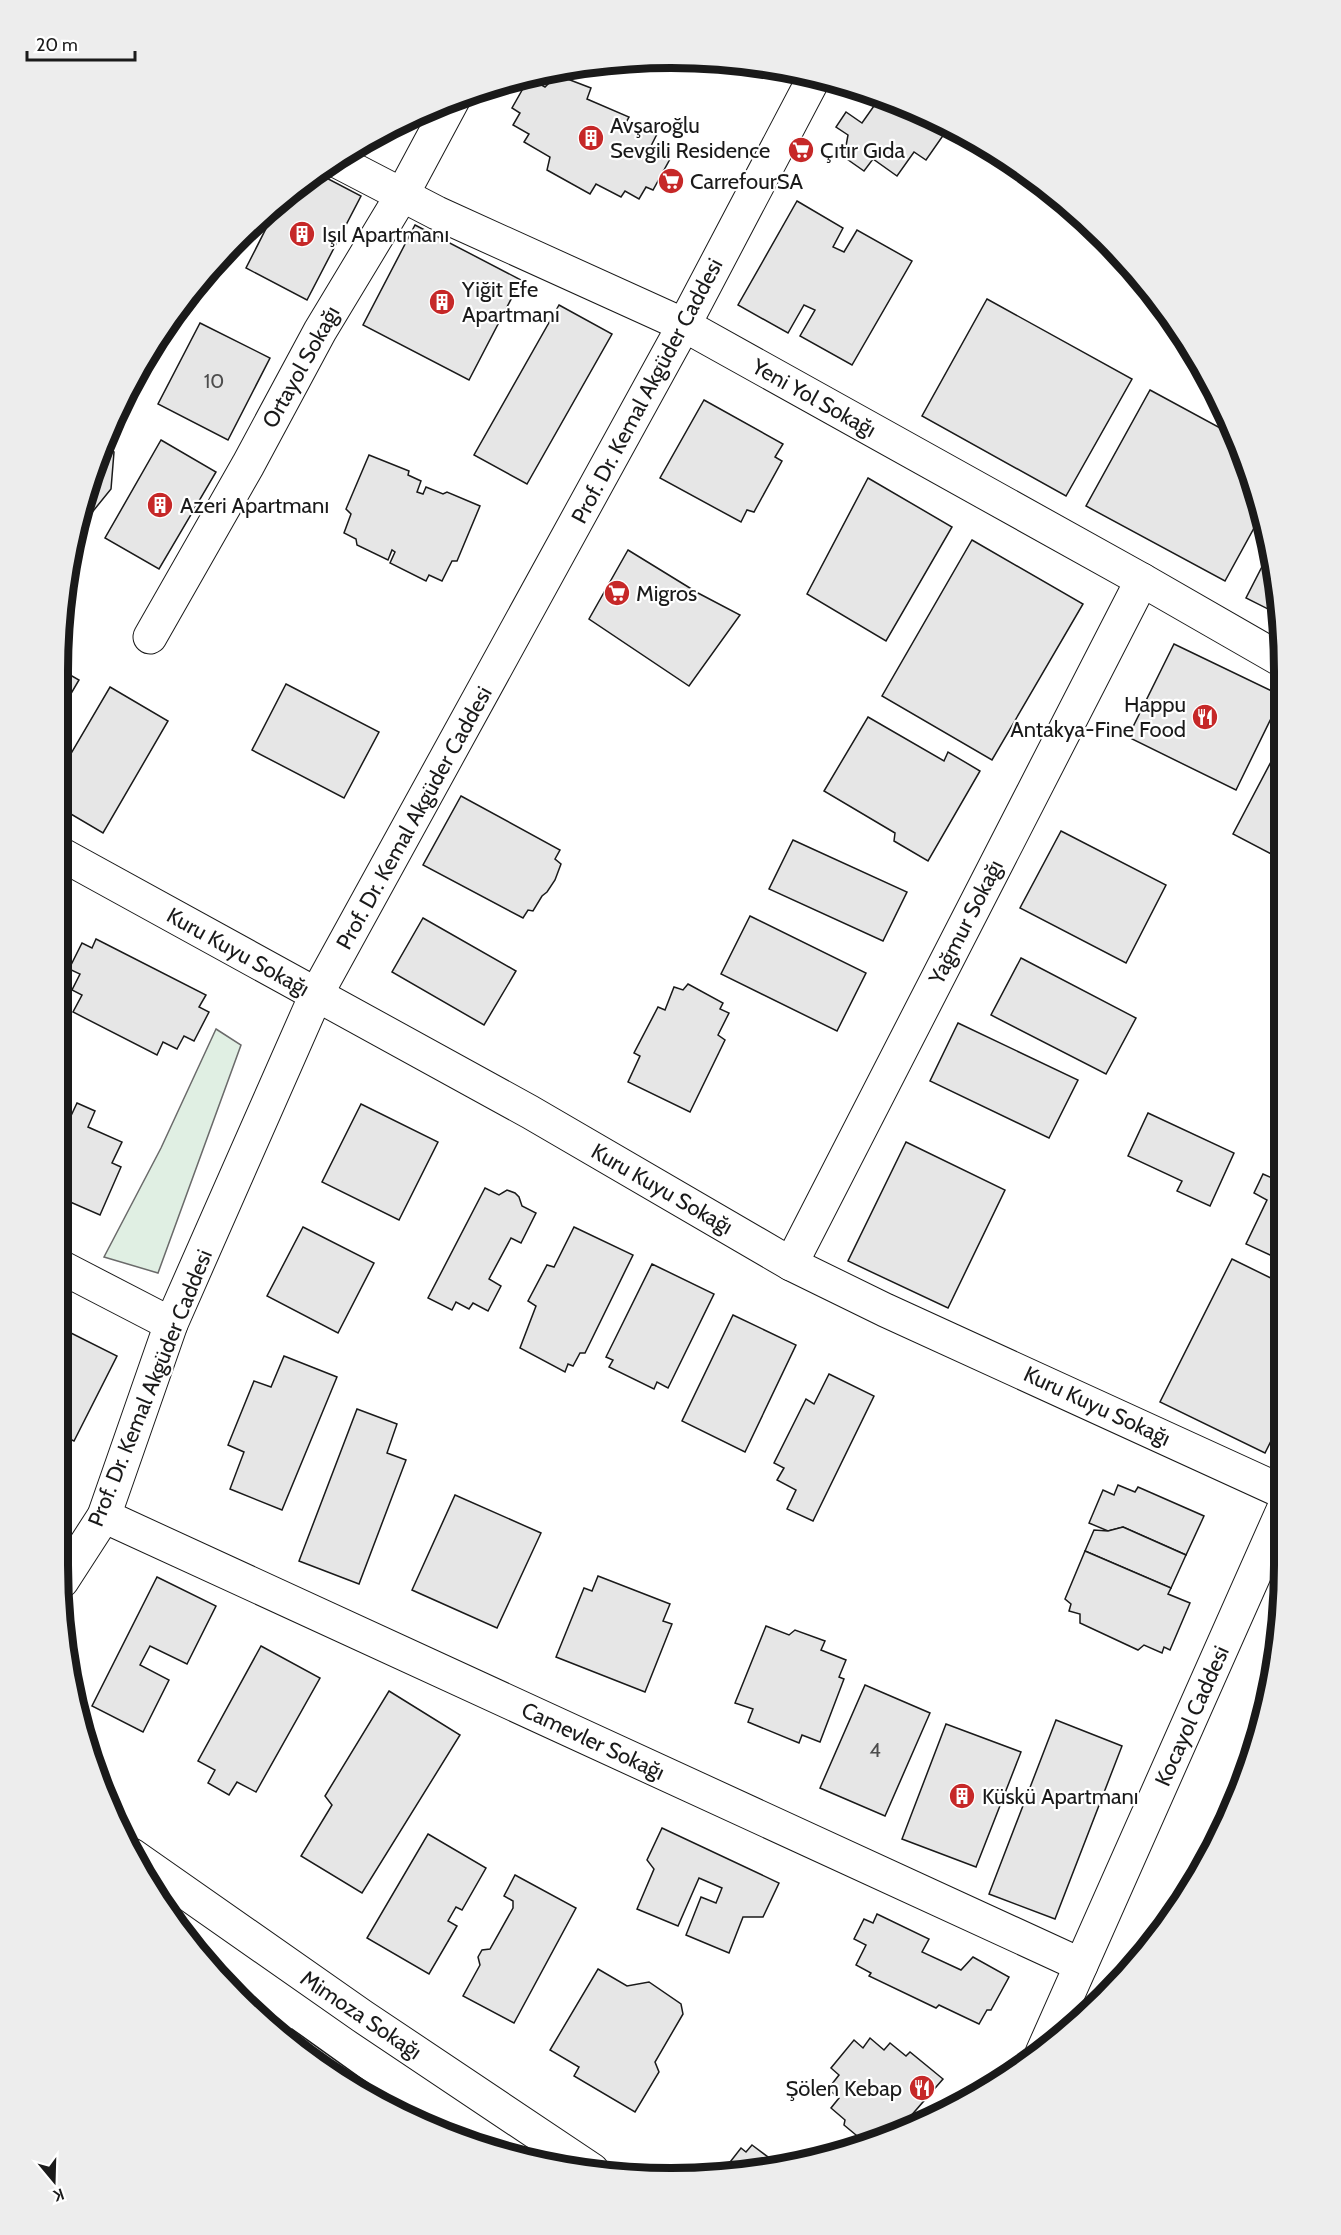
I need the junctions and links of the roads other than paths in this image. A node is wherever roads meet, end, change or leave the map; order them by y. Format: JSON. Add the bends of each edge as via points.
{"nodes":[{"id":1,"x":811,"y":84,"type":"edge"},
{"id":2,"x":447,"y":110,"type":"edge"},
{"id":3,"x":343,"y":164,"type":"edge"},
{"id":4,"x":402,"y":195,"type":"junction"},
{"id":5,"x":684,"y":325,"type":"junction"},
{"id":6,"x":1142,"y":580,"type":"junction"},
{"id":7,"x":150,"y":637,"type":"dead end"},
{"id":8,"x":1273,"y":655,"type":"edge"},
{"id":9,"x":68,"y":858,"type":"edge"},
{"id":10,"x":316,"y":995,"type":"junction"},
{"id":11,"x":791,"y":1264,"type":"junction"},
{"id":12,"x":68,"y":1271,"type":"edge"},
{"id":13,"x":171,"y":1324,"type":"junction"},
{"id":14,"x":1274,"y":1487,"type":"edge"},
{"id":15,"x":104,"y":1516,"type":"junction"},
{"id":16,"x":1274,"y":1530,"type":"edge"},
{"id":17,"x":68,"y":1571,"type":"edge"},
{"id":18,"x":148,"y":1866,"type":"edge"},
{"id":19,"x":1081,"y":1965,"type":"junction"},
{"id":20,"x":1051,"y":2032,"type":"edge"},
{"id":21,"x":576,"y":2160,"type":"edge"}],
"edges":[{"from":1,"to":5,"type":"street","name":"Prof. Dr. Kemal Akgüder Caddesi"},
{"from":2,"to":4,"type":"street","name":"Ortayol Sokağı"},
{"from":3,"to":4,"type":"street","name":"Yeni Yol Sokağı"},
{"from":4,"to":5,"type":"street","name":"Yeni Yol Sokağı"},
{"from":4,"to":7,"type":"street","name":"Ortayol Sokağı","via":[[320,331]]},
{"from":5,"to":6,"type":"street","name":"Yeni Yol Sokağı"},
{"from":5,"to":10,"type":"street","name":"Prof. Dr. Kemal Akgüder Caddesi"},
{"from":6,"to":8,"type":"street","name":"Yeni Yol Sokağı"},
{"from":6,"to":11,"type":"street","name":"Yağmur Sokağı"},
{"from":9,"to":10,"type":"street","name":"Kuru Kuyu Sokağı"},
{"from":10,"to":11,"type":"street","name":"Kuru Kuyu Sokağı","via":[[530,1112]]},
{"from":10,"to":13,"type":"street","name":"Prof. Dr. Kemal Akgüder Caddesi"},
{"from":11,"to":14,"type":"street","name":"Kuru Kuyu Sokağı"},
{"from":12,"to":13,"type":"street"},
{"from":13,"to":15,"type":"street","name":"Prof. Dr. Kemal Akgüder Caddesi"},
{"from":15,"to":17,"type":"street","name":"Prof. Dr. Kemal Akgüder Caddesi"},
{"from":15,"to":19,"type":"street","name":"Camevler Sokağı"},
{"from":16,"to":19,"type":"street","name":"Kocayol Caddesi"},
{"from":18,"to":21,"type":"street","name":"Mimoza Sokağı"},
{"from":19,"to":20,"type":"street","name":"Kocayol Caddesi"}]}
